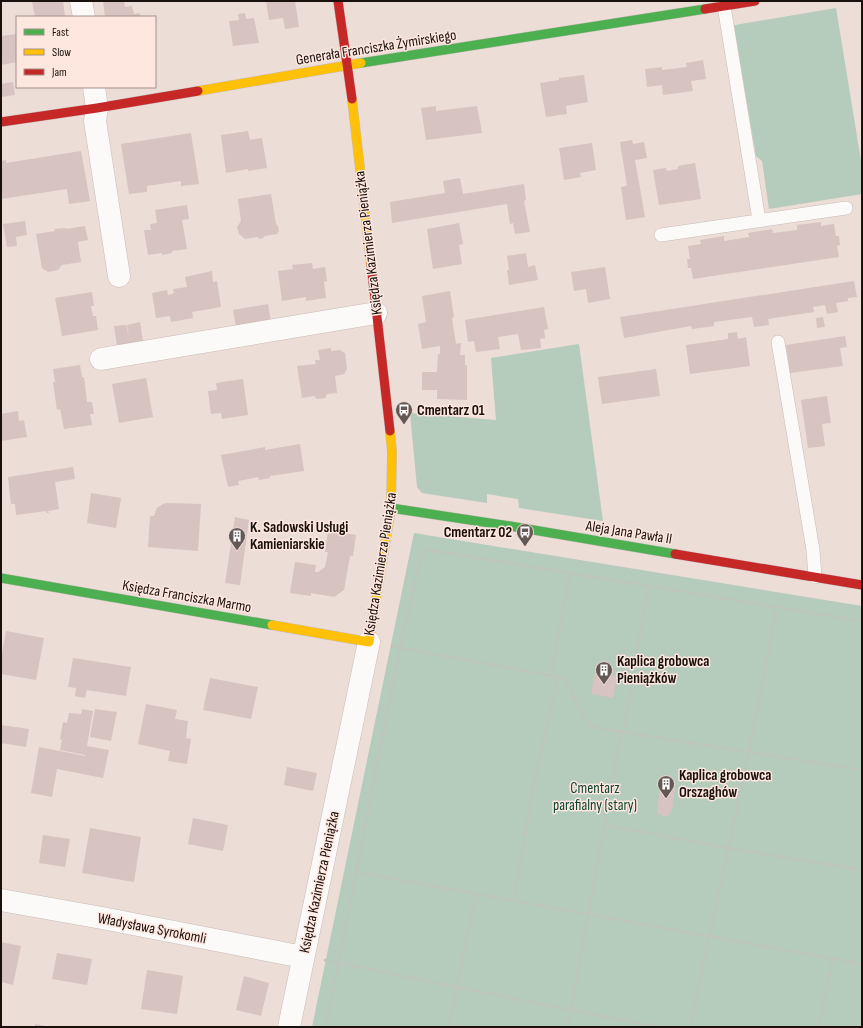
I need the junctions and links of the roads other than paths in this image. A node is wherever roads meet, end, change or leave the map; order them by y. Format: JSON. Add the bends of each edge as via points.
{"nodes":[{"id":1,"x":81,"y":1,"type":"edge"},
{"id":2,"x":338,"y":1,"type":"edge"},
{"id":3,"x":755,"y":1,"type":"edge"},
{"id":4,"x":726,"y":4,"type":"edge"},
{"id":5,"x":84,"y":16,"type":"edge"},
{"id":6,"x":348,"y":65,"type":"junction"},
{"id":7,"x":94,"y":88,"type":"edge"},
{"id":8,"x":97,"y":108,"type":"junction"},
{"id":9,"x":1,"y":122,"type":"edge"},
{"id":10,"x":846,"y":208,"type":"dead end"},
{"id":11,"x":759,"y":220,"type":"junction"},
{"id":12,"x":661,"y":235,"type":"dead end"},
{"id":13,"x":119,"y":276,"type":"dead end"},
{"id":14,"x":376,"y":313,"type":"junction"},
{"id":15,"x":778,"y":342,"type":"dead end"},
{"id":16,"x":101,"y":359,"type":"dead end"},
{"id":17,"x":391,"y":508,"type":"junction"},
{"id":18,"x":815,"y":577,"type":"junction"},
{"id":19,"x":1,"y":578,"type":"edge"},
{"id":20,"x":862,"y":585,"type":"edge"},
{"id":21,"x":368,"y":642,"type":"junction"},
{"id":22,"x":1,"y":900,"type":"edge"},
{"id":23,"x":311,"y":958,"type":"junction"},
{"id":24,"x":289,"y":1027,"type":"edge"}],
"edges":[{"from":1,"to":5,"type":"street"},
{"from":2,"to":6,"type":"street","name":"Księdza Kazimierza Pieniążka"},
{"from":3,"to":4,"type":"street","name":"Generała Franciszka Żymirskiego"},
{"from":4,"to":6,"type":"street","name":"Generała Franciszka Żymirskiego"},
{"from":4,"to":11,"type":"lane"},
{"from":6,"to":8,"type":"street","name":"Generała Franciszka Żymirskiego"},
{"from":6,"to":14,"type":"street","name":"Księdza Kazimierza Pieniążka"},
{"from":7,"to":8,"type":"street"},
{"from":8,"to":9,"type":"street","name":"Generała Franciszka Żymirskiego"},
{"from":8,"to":13,"type":"street","via":[[95,121]]},
{"from":10,"to":11,"type":"lane"},
{"from":11,"to":12,"type":"lane"},
{"from":14,"to":16,"type":"street"},
{"from":14,"to":17,"type":"street","name":"Księdza Kazimierza Pieniążka","via":[[392,452]]},
{"from":15,"to":18,"type":"lane","via":[[813,550]]},
{"from":17,"to":18,"type":"street","name":"Aleja Jana Pawła II"},
{"from":17,"to":21,"type":"street","name":"Księdza Kazimierza Pieniążka"},
{"from":18,"to":20,"type":"street","name":"Aleja Jana Pawła II"},
{"from":19,"to":21,"type":"street","name":"Księdza Franciszka Marmo"},
{"from":21,"to":23,"type":"street","name":"Księdza Kazimierza Pieniążka"},
{"from":22,"to":23,"type":"street","name":"Władysława Syrokomli"},
{"from":23,"to":24,"type":"street","name":"Księdza Kazimierza Pieniążka"}]}
